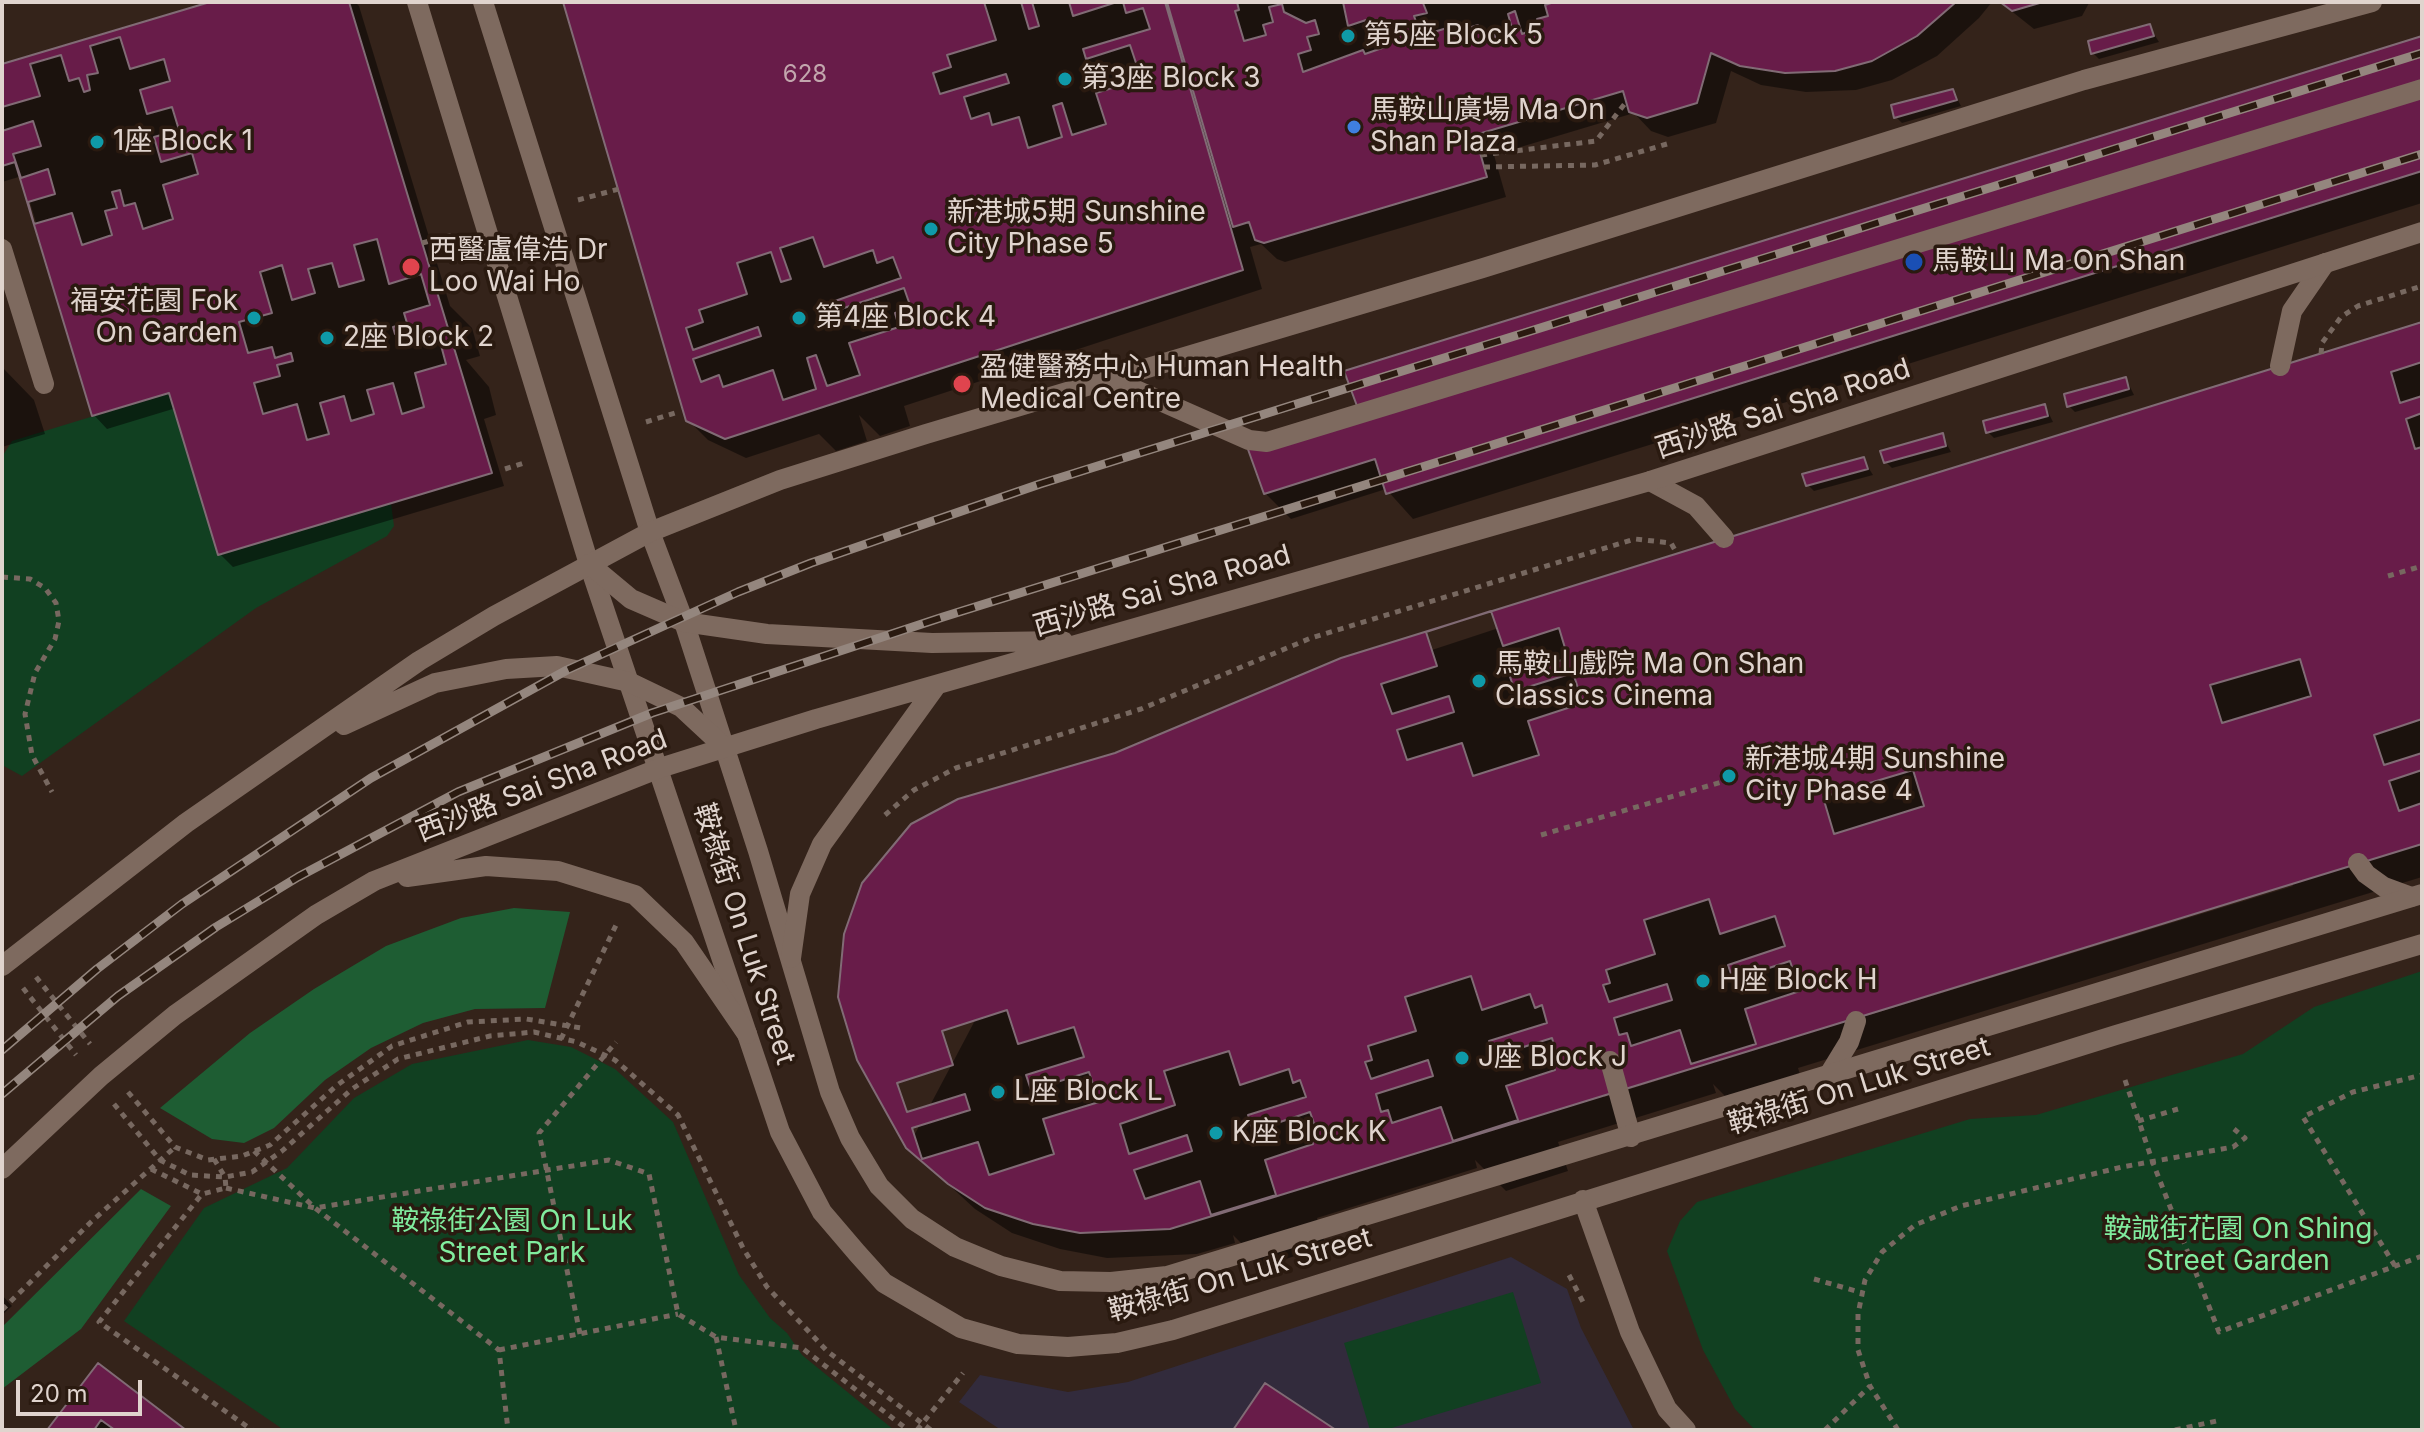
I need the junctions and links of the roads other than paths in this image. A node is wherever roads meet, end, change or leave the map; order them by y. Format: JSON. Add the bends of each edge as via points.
{"nodes":[{"id":1,"x":417,"y":2,"type":"edge"},
{"id":2,"x":483,"y":2,"type":"edge"},
{"id":3,"x":2372,"y":2,"type":"edge"},
{"id":4,"x":2422,"y":89,"type":"edge"},
{"id":5,"x":2422,"y":232,"type":"edge"},
{"id":6,"x":2,"y":249,"type":"edge"},
{"id":7,"x":2325,"y":263,"type":"junction"},
{"id":8,"x":2280,"y":366,"type":"dead end"},
{"id":9,"x":1113,"y":380,"type":"junction"},
{"id":10,"x":44,"y":384,"type":"dead end"},
{"id":11,"x":1650,"y":481,"type":"junction"},
{"id":12,"x":650,"y":532,"type":"junction"},
{"id":13,"x":1724,"y":538,"type":"dead end"},
{"id":14,"x":589,"y":564,"type":"junction"},
{"id":15,"x":684,"y":622,"type":"junction"},
{"id":16,"x":1091,"y":641,"type":"junction"},
{"id":17,"x":629,"y":682,"type":"junction"},
{"id":18,"x":936,"y":686,"type":"junction"},
{"id":19,"x":723,"y":746,"type":"junction"},
{"id":20,"x":297,"y":747,"type":"junction"},
{"id":21,"x":660,"y":768,"type":"junction"},
{"id":22,"x":2358,"y":863,"type":"dead end"},
{"id":23,"x":374,"y":881,"type":"junction"},
{"id":24,"x":2417,"y":896,"type":"edge"},
{"id":25,"x":2422,"y":944,"type":"edge"},
{"id":26,"x":791,"y":958,"type":"junction"},
{"id":27,"x":2,"y":966,"type":"edge"},
{"id":28,"x":1856,"y":1021,"type":"dead end"},
{"id":29,"x":747,"y":1034,"type":"junction"},
{"id":30,"x":1610,"y":1061,"type":"dead end"},
{"id":31,"x":1827,"y":1078,"type":"junction"},
{"id":32,"x":1631,"y":1137,"type":"junction"},
{"id":33,"x":2,"y":1169,"type":"edge"},
{"id":34,"x":1583,"y":1200,"type":"junction"},
{"id":35,"x":1686,"y":1430,"type":"edge"}],
"edges":[{"from":1,"to":14,"type":"main road","name":"鞍祿街 On Luk Street"},
{"from":2,"to":12,"type":"main road","name":"鞍祿街 On Luk Street"},
{"from":3,"to":9,"type":"main road","via":[[2084,80]]},
{"from":4,"to":9,"type":"main road","via":[[1267,442],[1249,440]]},
{"from":5,"to":7,"type":"main road","name":"西沙路 Sai Sha Road"},
{"from":6,"to":10,"type":"main road"},
{"from":7,"to":8,"type":"main road","via":[[2292,311]]},
{"from":7,"to":11,"type":"main road","name":"西沙路 Sai Sha Road"},
{"from":9,"to":12,"type":"main road","via":[[780,480]]},
{"from":11,"to":13,"type":"main road","via":[[1696,506]]},
{"from":11,"to":16,"type":"main road","name":"西沙路 Sai Sha Road"},
{"from":12,"to":14,"type":"main road"},
{"from":12,"to":15,"type":"main road","name":"鞍祿街 On Luk Street"},
{"from":14,"to":15,"type":"main road","via":[[631,599]]},
{"from":14,"to":17,"type":"main road","name":"鞍祿街 On Luk Street"},
{"from":14,"to":20,"type":"main road","via":[[419,661]]},
{"from":15,"to":16,"type":"main road","via":[[767,634],[932,643]]},
{"from":15,"to":19,"type":"main road","name":"鞍祿街 On Luk Street"},
{"from":16,"to":18,"type":"main road","name":"西沙路 Sai Sha Road"},
{"from":17,"to":19,"type":"main road","via":[[681,707]]},
{"from":17,"to":20,"type":"main road","via":[[557,666],[506,669],[435,683]]},
{"from":17,"to":21,"type":"main road","name":"鞍祿街 On Luk Street"},
{"from":18,"to":19,"type":"main road","name":"西沙路 Sai Sha Road"},
{"from":18,"to":26,"type":"main road","via":[[822,844],[800,894]]},
{"from":19,"to":21,"type":"main road","name":"西沙路 Sai Sha Road"},
{"from":19,"to":26,"type":"main road","name":"鞍祿街 On Luk Street"},
{"from":20,"to":27,"type":"main road","via":[[186,823]]},
{"from":21,"to":23,"type":"main road","name":"西沙路 Sai Sha Road"},
{"from":21,"to":29,"type":"main road","name":"鞍祿街 On Luk Street"},
{"from":22,"to":24,"type":"main road","via":[[2384,887]]},
{"from":23,"to":29,"type":"main road","via":[[486,866],[558,871],[635,895],[684,942]]},
{"from":23,"to":33,"type":"main road","name":"西沙路 Sai Sha Road","via":[[316,915],[175,1015]]},
{"from":24,"to":31,"type":"main road","name":"鞍祿街 On Luk Street"},
{"from":25,"to":34,"type":"main road","name":"鞍祿街 On Luk Street"},
{"from":26,"to":32,"type":"main road","name":"鞍祿街 On Luk Street","via":[[830,1092],[879,1186],[912,1219],[955,1247],[1060,1281],[1167,1276]]},
{"from":28,"to":31,"type":"main road"},
{"from":29,"to":34,"type":"main road","name":"鞍祿街 On Luk Street","via":[[780,1132],[822,1212],[857,1253],[884,1283],[921,1307],[961,1328],[1018,1344],[1117,1343],[1173,1330]]},
{"from":30,"to":32,"type":"main road"},
{"from":31,"to":32,"type":"main road","name":"鞍祿街 On Luk Street"},
{"from":34,"to":35,"type":"main road","via":[[1630,1332],[1667,1409]]}]}
